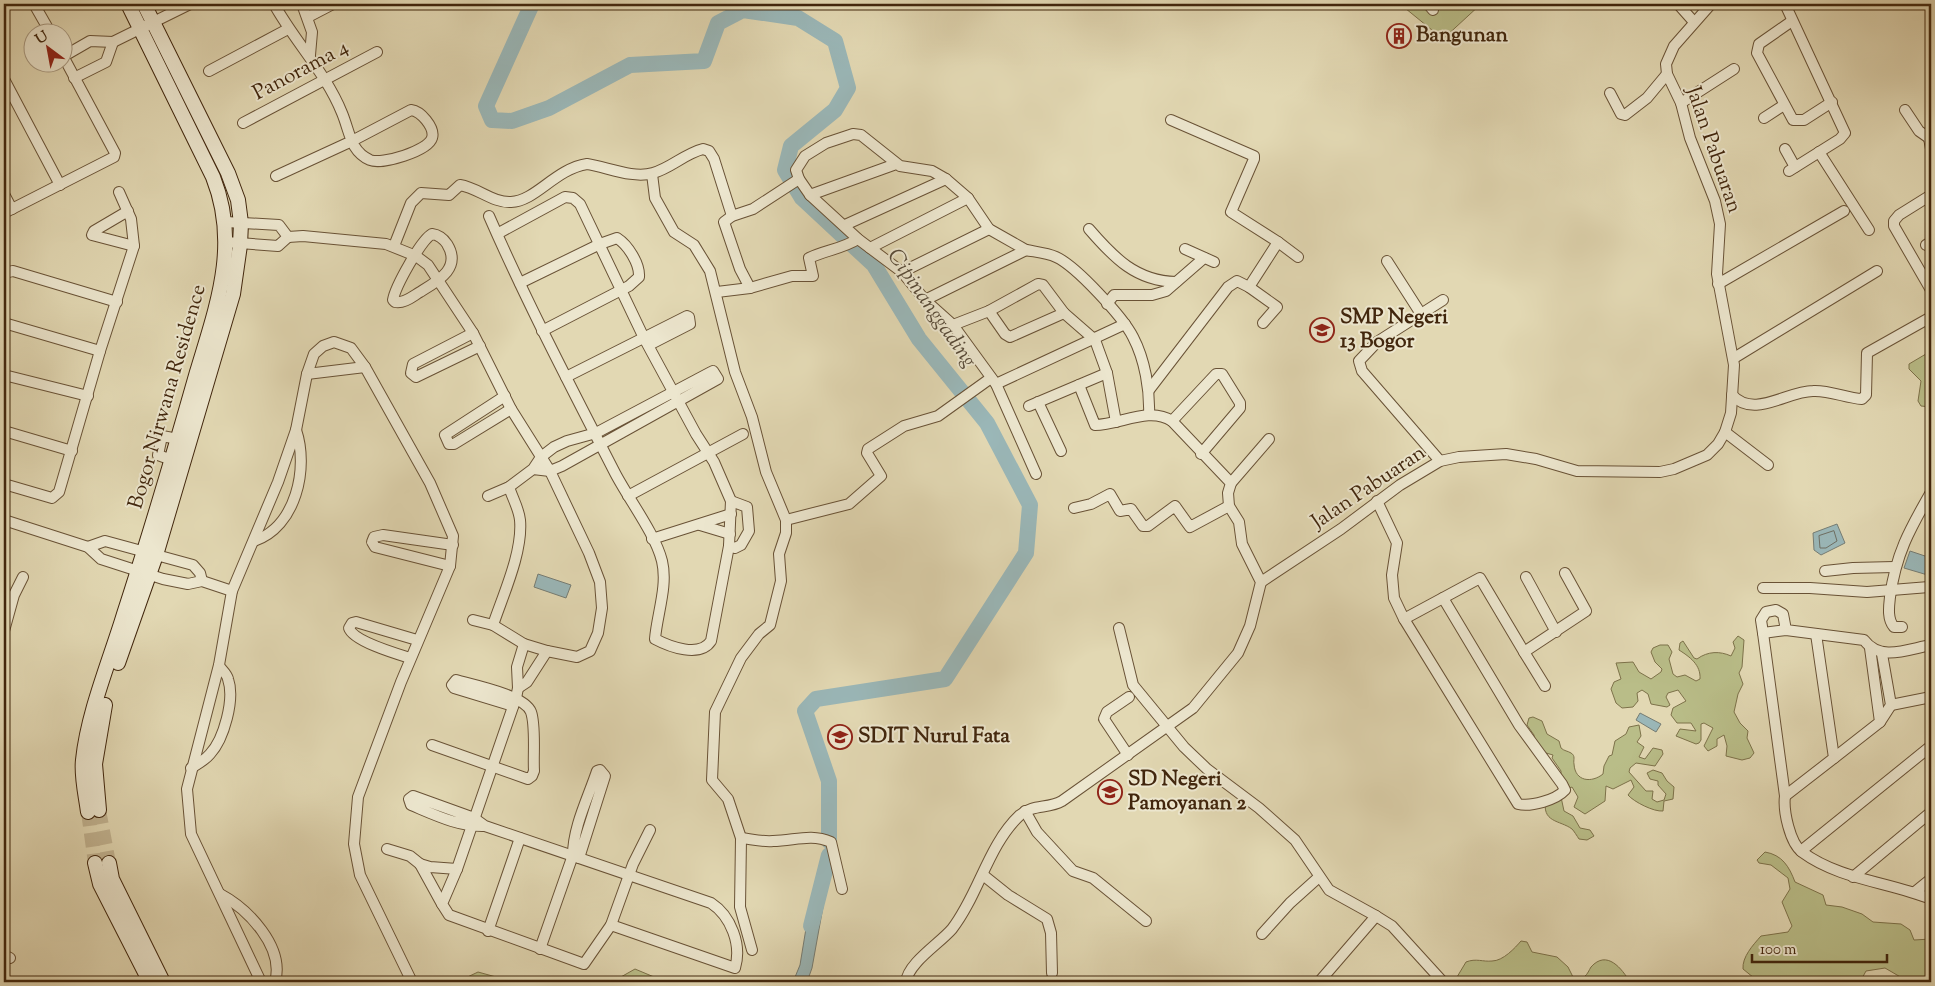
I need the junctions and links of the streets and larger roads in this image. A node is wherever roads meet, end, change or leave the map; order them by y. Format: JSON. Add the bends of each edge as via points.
{"nodes":[{"id":1,"x":34,"y":4,"type":"edge"},
{"id":2,"x":128,"y":4,"type":"edge"},
{"id":3,"x":144,"y":4,"type":"edge"},
{"id":4,"x":190,"y":4,"type":"edge"},
{"id":5,"x":274,"y":4,"type":"edge"},
{"id":6,"x":302,"y":4,"type":"edge"},
{"id":7,"x":333,"y":4,"type":"edge"},
{"id":8,"x":1678,"y":4,"type":"edge"},
{"id":9,"x":1711,"y":4,"type":"edge"},
{"id":10,"x":1785,"y":4,"type":"edge"},
{"id":11,"x":308,"y":17,"type":"junction"},
{"id":12,"x":1792,"y":21,"type":"junction"},
{"id":13,"x":44,"y":22,"type":"edge"},
{"id":14,"x":1694,"y":22,"type":"junction"},
{"id":15,"x":154,"y":23,"type":"junction"},
{"id":16,"x":140,"y":28,"type":"junction"},
{"id":17,"x":288,"y":29,"type":"junction"},
{"id":18,"x":113,"y":42,"type":"junction"},
{"id":19,"x":72,"y":50,"type":"edge"},
{"id":20,"x":377,"y":52,"type":"dead end"},
{"id":21,"x":310,"y":55,"type":"junction"},
{"id":22,"x":1734,"y":70,"type":"dead end"},
{"id":23,"x":209,"y":71,"type":"dead end"},
{"id":24,"x":71,"y":72,"type":"edge"},
{"id":25,"x":1667,"y":74,"type":"junction"},
{"id":26,"x":74,"y":78,"type":"junction"},
{"id":27,"x":4,"y":79,"type":"edge"},
{"id":28,"x":324,"y":80,"type":"junction"},
{"id":29,"x":1610,"y":93,"type":"dead end"},
{"id":30,"x":1832,"y":102,"type":"junction"},
{"id":31,"x":1681,"y":103,"type":"junction"},
{"id":32,"x":1784,"y":105,"type":"junction"},
{"id":33,"x":1905,"y":110,"type":"dead end"},
{"id":34,"x":1764,"y":118,"type":"dead end"},
{"id":35,"x":1171,"y":120,"type":"dead end"},
{"id":36,"x":243,"y":123,"type":"dead end"},
{"id":37,"x":1930,"y":137,"type":"edge"},
{"id":38,"x":352,"y":142,"type":"junction"},
{"id":39,"x":1785,"y":149,"type":"dead end"},
{"id":40,"x":1931,"y":150,"type":"edge"},
{"id":41,"x":1819,"y":152,"type":"junction"},
{"id":42,"x":896,"y":164,"type":"junction"},
{"id":43,"x":652,"y":174,"type":"junction"},
{"id":44,"x":276,"y":176,"type":"dead end"},
{"id":45,"x":946,"y":179,"type":"junction"},
{"id":46,"x":794,"y":182,"type":"junction"},
{"id":47,"x":60,"y":185,"type":"junction"},
{"id":48,"x":118,"y":192,"type":"dead end"},
{"id":49,"x":4,"y":194,"type":"edge"},
{"id":50,"x":810,"y":195,"type":"junction"},
{"id":51,"x":1931,"y":195,"type":"edge"},
{"id":52,"x":968,"y":198,"type":"junction"},
{"id":53,"x":8,"y":211,"type":"edge"},
{"id":54,"x":128,"y":211,"type":"junction"},
{"id":55,"x":1844,"y":211,"type":"dead end"},
{"id":56,"x":489,"y":216,"type":"dead end"},
{"id":57,"x":732,"y":216,"type":"junction"},
{"id":58,"x":226,"y":222,"type":"junction"},
{"id":59,"x":240,"y":223,"type":"junction"},
{"id":60,"x":845,"y":225,"type":"junction"},
{"id":61,"x":989,"y":229,"type":"junction"},
{"id":62,"x":1089,"y":229,"type":"dead end"},
{"id":63,"x":1869,"y":230,"type":"dead end"},
{"id":64,"x":497,"y":234,"type":"junction"},
{"id":65,"x":288,"y":237,"type":"junction"},
{"id":66,"x":853,"y":242,"type":"junction"},
{"id":67,"x":1278,"y":242,"type":"junction"},
{"id":68,"x":233,"y":244,"type":"junction"},
{"id":69,"x":600,"y":244,"type":"junction"},
{"id":70,"x":134,"y":246,"type":"junction"},
{"id":71,"x":394,"y":246,"type":"junction"},
{"id":72,"x":870,"y":248,"type":"junction"},
{"id":73,"x":1186,"y":249,"type":"dead end"},
{"id":74,"x":1026,"y":250,"type":"junction"},
{"id":75,"x":416,"y":256,"type":"junction"},
{"id":76,"x":1298,"y":257,"type":"dead end"},
{"id":77,"x":1204,"y":258,"type":"junction"},
{"id":78,"x":1387,"y":261,"type":"dead end"},
{"id":79,"x":1214,"y":262,"type":"dead end"},
{"id":80,"x":1877,"y":270,"type":"dead end"},
{"id":81,"x":902,"y":272,"type":"junction"},
{"id":82,"x":4,"y":274,"type":"edge"},
{"id":83,"x":440,"y":280,"type":"junction"},
{"id":84,"x":1176,"y":282,"type":"junction"},
{"id":85,"x":520,"y":283,"type":"junction"},
{"id":86,"x":1718,"y":284,"type":"junction"},
{"id":87,"x":1249,"y":287,"type":"junction"},
{"id":88,"x":750,"y":288,"type":"junction"},
{"id":89,"x":621,"y":290,"type":"junction"},
{"id":90,"x":1931,"y":290,"type":"edge"},
{"id":91,"x":717,"y":292,"type":"junction"},
{"id":92,"x":925,"y":300,"type":"junction"},
{"id":93,"x":1443,"y":300,"type":"dead end"},
{"id":94,"x":117,"y":302,"type":"junction"},
{"id":95,"x":1107,"y":304,"type":"junction"},
{"id":96,"x":989,"y":311,"type":"junction"},
{"id":97,"x":1064,"y":313,"type":"junction"},
{"id":98,"x":1421,"y":314,"type":"junction"},
{"id":99,"x":1931,"y":317,"type":"edge"},
{"id":100,"x":1263,"y":322,"type":"dead end"},
{"id":101,"x":4,"y":323,"type":"edge"},
{"id":102,"x":1125,"y":324,"type":"junction"},
{"id":103,"x":953,"y":326,"type":"junction"},
{"id":104,"x":542,"y":331,"type":"junction"},
{"id":105,"x":473,"y":333,"type":"junction"},
{"id":106,"x":1095,"y":340,"type":"junction"},
{"id":107,"x":647,"y":341,"type":"junction"},
{"id":108,"x":480,"y":346,"type":"junction"},
{"id":109,"x":100,"y":351,"type":"junction"},
{"id":110,"x":1734,"y":358,"type":"junction"},
{"id":111,"x":365,"y":367,"type":"junction"},
{"id":112,"x":1107,"y":373,"type":"junction"},
{"id":113,"x":4,"y":374,"type":"edge"},
{"id":114,"x":307,"y":374,"type":"junction"},
{"id":115,"x":566,"y":378,"type":"junction"},
{"id":116,"x":994,"y":381,"type":"junction"},
{"id":117,"x":1079,"y":385,"type":"junction"},
{"id":118,"x":1149,"y":390,"type":"junction"},
{"id":119,"x":673,"y":391,"type":"junction"},
{"id":120,"x":1732,"y":395,"type":"junction"},
{"id":121,"x":88,"y":396,"type":"junction"},
{"id":122,"x":505,"y":396,"type":"junction"},
{"id":123,"x":678,"y":401,"type":"junction"},
{"id":124,"x":511,"y":409,"type":"junction"},
{"id":125,"x":1160,"y":416,"type":"junction"},
{"id":126,"x":1116,"y":422,"type":"junction"},
{"id":127,"x":296,"y":430,"type":"junction"},
{"id":128,"x":4,"y":431,"type":"edge"},
{"id":129,"x":1726,"y":432,"type":"junction"},
{"id":130,"x":596,"y":433,"type":"junction"},
{"id":131,"x":743,"y":434,"type":"dead end"},
{"id":132,"x":1269,"y":439,"type":"dead end"},
{"id":133,"x":601,"y":443,"type":"junction"},
{"id":134,"x":1061,"y":450,"type":"dead end"},
{"id":135,"x":72,"y":451,"type":"junction"},
{"id":136,"x":708,"y":454,"type":"junction"},
{"id":137,"x":1202,"y":454,"type":"junction"},
{"id":138,"x":541,"y":457,"type":"junction"},
{"id":139,"x":1440,"y":461,"type":"junction"},
{"id":140,"x":1768,"y":465,"type":"dead end"},
{"id":141,"x":533,"y":469,"type":"junction"},
{"id":142,"x":550,"y":471,"type":"junction"},
{"id":143,"x":1036,"y":474,"type":"dead end"},
{"id":144,"x":4,"y":484,"type":"edge"},
{"id":145,"x":509,"y":487,"type":"junction"},
{"id":146,"x":1230,"y":487,"type":"junction"},
{"id":147,"x":1931,"y":492,"type":"edge"},
{"id":148,"x":488,"y":496,"type":"dead end"},
{"id":149,"x":628,"y":496,"type":"junction"},
{"id":150,"x":731,"y":501,"type":"junction"},
{"id":151,"x":1377,"y":501,"type":"junction"},
{"id":152,"x":1229,"y":506,"type":"junction"},
{"id":153,"x":1074,"y":508,"type":"dead end"},
{"id":154,"x":731,"y":514,"type":"junction"},
{"id":155,"x":4,"y":520,"type":"edge"},
{"id":156,"x":786,"y":520,"type":"junction"},
{"id":157,"x":700,"y":525,"type":"junction"},
{"id":158,"x":730,"y":534,"type":"junction"},
{"id":159,"x":414,"y":539,"type":"junction"},
{"id":160,"x":652,"y":539,"type":"junction"},
{"id":161,"x":254,"y":541,"type":"junction"},
{"id":162,"x":453,"y":545,"type":"junction"},
{"id":163,"x":729,"y":546,"type":"junction"},
{"id":164,"x":88,"y":547,"type":"junction"},
{"id":165,"x":150,"y":553,"type":"junction"},
{"id":166,"x":410,"y":555,"type":"junction"},
{"id":167,"x":450,"y":566,"type":"junction"},
{"id":168,"x":1894,"y":567,"type":"junction"},
{"id":169,"x":1825,"y":571,"type":"dead end"},
{"id":170,"x":144,"y":573,"type":"junction"},
{"id":171,"x":1565,"y":573,"type":"dead end"},
{"id":172,"x":23,"y":577,"type":"dead end"},
{"id":173,"x":1526,"y":577,"type":"dead end"},
{"id":174,"x":202,"y":580,"type":"junction"},
{"id":175,"x":1261,"y":582,"type":"junction"},
{"id":176,"x":1931,"y":585,"type":"edge"},
{"id":177,"x":1763,"y":588,"type":"dead end"},
{"id":178,"x":1891,"y":590,"type":"junction"},
{"id":179,"x":232,"y":591,"type":"junction"},
{"id":180,"x":9,"y":593,"type":"edge"},
{"id":181,"x":1443,"y":598,"type":"junction"},
{"id":182,"x":1404,"y":619,"type":"junction"},
{"id":183,"x":473,"y":620,"type":"dead end"},
{"id":184,"x":492,"y":625,"type":"junction"},
{"id":185,"x":1902,"y":626,"type":"dead end"},
{"id":186,"x":378,"y":628,"type":"junction"},
{"id":187,"x":1119,"y":628,"type":"dead end"},
{"id":188,"x":1786,"y":630,"type":"junction"},
{"id":189,"x":4,"y":632,"type":"edge"},
{"id":190,"x":1556,"y":632,"type":"junction"},
{"id":191,"x":1763,"y":633,"type":"junction"},
{"id":192,"x":1816,"y":634,"type":"junction"},
{"id":193,"x":417,"y":640,"type":"junction"},
{"id":194,"x":373,"y":644,"type":"junction"},
{"id":195,"x":524,"y":644,"type":"junction"},
{"id":196,"x":1931,"y":645,"type":"edge"},
{"id":197,"x":1870,"y":648,"type":"junction"},
{"id":198,"x":547,"y":651,"type":"junction"},
{"id":199,"x":1524,"y":652,"type":"junction"},
{"id":200,"x":1882,"y":654,"type":"junction"},
{"id":201,"x":410,"y":658,"type":"junction"},
{"id":202,"x":219,"y":666,"type":"junction"},
{"id":203,"x":1545,"y":686,"type":"dead end"},
{"id":204,"x":1129,"y":697,"type":"dead end"},
{"id":205,"x":1931,"y":697,"type":"edge"},
{"id":206,"x":516,"y":698,"type":"junction"},
{"id":207,"x":1891,"y":705,"type":"junction"},
{"id":208,"x":1880,"y":722,"type":"junction"},
{"id":209,"x":1167,"y":728,"type":"junction"},
{"id":210,"x":432,"y":745,"type":"dead end"},
{"id":211,"x":1931,"y":746,"type":"edge"},
{"id":212,"x":1128,"y":755,"type":"junction"},
{"id":213,"x":1834,"y":758,"type":"junction"},
{"id":214,"x":492,"y":767,"type":"junction"},
{"id":215,"x":191,"y":768,"type":"junction"},
{"id":216,"x":1785,"y":796,"type":"junction"},
{"id":217,"x":93,"y":811,"type":"tunnel mouth"},
{"id":218,"x":1025,"y":811,"type":"junction"},
{"id":219,"x":1931,"y":812,"type":"edge"},
{"id":220,"x":473,"y":822,"type":"junction"},
{"id":221,"x":650,"y":830,"type":"dead end"},
{"id":222,"x":520,"y":838,"type":"junction"},
{"id":223,"x":741,"y":838,"type":"junction"},
{"id":224,"x":387,"y":849,"type":"dead end"},
{"id":225,"x":1801,"y":851,"type":"junction"},
{"id":226,"x":576,"y":857,"type":"junction"},
{"id":227,"x":420,"y":864,"type":"junction"},
{"id":228,"x":457,"y":869,"type":"junction"},
{"id":229,"x":629,"y":875,"type":"junction"},
{"id":230,"x":983,"y":875,"type":"junction"},
{"id":231,"x":1319,"y":877,"type":"junction"},
{"id":232,"x":1853,"y":877,"type":"junction"},
{"id":233,"x":1931,"y":879,"type":"edge"},
{"id":234,"x":842,"y":888,"type":"dead end"},
{"id":235,"x":1915,"y":892,"type":"junction"},
{"id":236,"x":220,"y":894,"type":"junction"},
{"id":237,"x":1931,"y":899,"type":"edge"},
{"id":238,"x":442,"y":904,"type":"junction"},
{"id":239,"x":1376,"y":916,"type":"junction"},
{"id":240,"x":1146,"y":920,"type":"dead end"},
{"id":241,"x":611,"y":925,"type":"junction"},
{"id":242,"x":488,"y":930,"type":"junction"},
{"id":243,"x":1262,"y":934,"type":"dead end"},
{"id":244,"x":540,"y":949,"type":"junction"},
{"id":245,"x":752,"y":950,"type":"dead end"},
{"id":246,"x":1052,"y":973,"type":"dead end"},
{"id":247,"x":150,"y":982,"type":"edge"},
{"id":248,"x":163,"y":982,"type":"edge"},
{"id":249,"x":261,"y":982,"type":"edge"},
{"id":250,"x":275,"y":982,"type":"edge"},
{"id":251,"x":412,"y":982,"type":"edge"},
{"id":252,"x":906,"y":982,"type":"edge"},
{"id":253,"x":1319,"y":982,"type":"edge"},
{"id":254,"x":1443,"y":982,"type":"edge"}],
"edges":[{"from":1,"to":13,"type":"street"},
{"from":2,"to":16,"type":"street","name":"Bogor Nirwana Residence"},
{"from":3,"to":15,"type":"street","name":"Bogor Nirwana Residence"},
{"from":4,"to":15,"type":"street"},
{"from":5,"to":17,"type":"street"},
{"from":6,"to":11,"type":"street"},
{"from":7,"to":11,"type":"street"},
{"from":8,"to":14,"type":"street"},
{"from":9,"to":14,"type":"street","name":"Jalan Pabuaran"},
{"from":10,"to":12,"type":"street"},
{"from":11,"to":21,"type":"street","via":[[312,32]]},
{"from":12,"to":30,"type":"street"},
{"from":12,"to":32,"type":"street","via":[[1756,49]]},
{"from":14,"to":25,"type":"street","name":"Jalan Pabuaran","via":[[1669,55]]},
{"from":15,"to":16,"type":"street"},
{"from":15,"to":59,"type":"street","name":"Bogor Nirwana Residence","via":[[228,173],[238,200]]},
{"from":16,"to":18,"type":"street"},
{"from":16,"to":58,"type":"street","name":"Bogor Nirwana Residence","via":[[213,177]]},
{"from":17,"to":21,"type":"street"},
{"from":17,"to":23,"type":"street"},
{"from":18,"to":19,"type":"street","via":[[90,41]]},
{"from":18,"to":26,"type":"street","via":[[106,62]]},
{"from":20,"to":28,"type":"street","name":"Panorama 4"},
{"from":21,"to":28,"type":"street"},
{"from":22,"to":31,"type":"street"},
{"from":24,"to":26,"type":"street"},
{"from":25,"to":29,"type":"street","via":[[1647,98],[1625,115],[1621,114]]},
{"from":25,"to":31,"type":"street","name":"Jalan Pabuaran"},
{"from":26,"to":47,"type":"street","via":[[115,155]]},
{"from":27,"to":47,"type":"street"},
{"from":28,"to":36,"type":"street","name":"Panorama 4"},
{"from":28,"to":38,"type":"street","via":[[342,112]]},
{"from":30,"to":32,"type":"street","via":[[1804,120],[1796,121]]},
{"from":30,"to":41,"type":"street","via":[[1845,132]]},
{"from":31,"to":86,"type":"street","name":"Jalan Pabuaran","via":[[1690,138],[1718,211]]},
{"from":32,"to":34,"type":"street"},
{"from":33,"to":37,"type":"street","via":[[1919,131]]},
{"from":35,"to":67,"type":"street","via":[[1254,156],[1231,212]]},
{"from":37,"to":40,"type":"street"},
{"from":38,"to":38,"type":"street","via":[[355,149],[373,162],[396,159],[429,142],[431,128],[420,114],[411,110]]},
{"from":38,"to":44,"type":"street"},
{"from":39,"to":41,"type":"street","via":[[1792,169]]},
{"from":41,"to":63,"type":"street"},
{"from":42,"to":45,"type":"street","via":[[932,171]]},
{"from":42,"to":46,"type":"street","via":[[870,140],[853,134],[826,143],[805,156],[796,170]]},
{"from":42,"to":50,"type":"street"},
{"from":43,"to":57,"type":"street","via":[[693,152],[708,151],[714,159]]},
{"from":43,"to":71,"type":"street","via":[[579,165],[550,180],[526,198],[511,202],[460,185],[449,196],[421,193],[411,203]]},
{"from":43,"to":91,"type":"street","via":[[655,198],[674,232],[692,243],[701,254]]},
{"from":45,"to":52,"type":"street"},
{"from":45,"to":60,"type":"street"},
{"from":46,"to":50,"type":"street"},
{"from":46,"to":57,"type":"street","via":[[753,209]]},
{"from":47,"to":53,"type":"street"},
{"from":48,"to":54,"type":"street"},
{"from":49,"to":53,"type":"street"},
{"from":50,"to":60,"type":"street"},
{"from":51,"to":90,"type":"street","via":[[1898,215],[1894,221]]},
{"from":52,"to":61,"type":"street"},
{"from":52,"to":72,"type":"street"},
{"from":54,"to":70,"type":"street"},
{"from":54,"to":70,"type":"street","via":[[91,234],[96,238]]},
{"from":55,"to":86,"type":"street"},
{"from":56,"to":64,"type":"street"},
{"from":57,"to":88,"type":"street","via":[[724,222]]},
{"from":58,"to":59,"type":"street"},
{"from":58,"to":68,"type":"street","name":"Bogor Nirwana Residence"},
{"from":59,"to":65,"type":"street","via":[[278,225]]},
{"from":59,"to":68,"type":"street","name":"Bogor Nirwana Residence"},
{"from":60,"to":66,"type":"street"},
{"from":61,"to":74,"type":"street"},
{"from":61,"to":81,"type":"street"},
{"from":62,"to":84,"type":"street","via":[[1126,268],[1149,278]]},
{"from":64,"to":69,"type":"street","via":[[565,197],[580,204]]},
{"from":64,"to":85,"type":"street"},
{"from":65,"to":68,"type":"street","via":[[278,246]]},
{"from":65,"to":71,"type":"street"},
{"from":66,"to":72,"type":"street"},
{"from":66,"to":88,"type":"street","via":[[809,258],[813,276],[792,276]]},
{"from":67,"to":76,"type":"street"},
{"from":67,"to":87,"type":"street"},
{"from":68,"to":165,"type":"street","name":"Bogor Nirwana Residence","via":[[172,460]]},
{"from":68,"to":165,"type":"street","name":"Bogor Nirwana Residence","via":[[233,294]]},
{"from":69,"to":85,"type":"street"},
{"from":69,"to":89,"type":"street"},
{"from":69,"to":89,"type":"street","via":[[618,238],[624,242],[639,270],[635,282]]},
{"from":70,"to":94,"type":"street"},
{"from":71,"to":75,"type":"street"},
{"from":72,"to":81,"type":"street"},
{"from":73,"to":77,"type":"street"},
{"from":74,"to":92,"type":"street"},
{"from":74,"to":95,"type":"street","via":[[1058,258]]},
{"from":75,"to":83,"type":"street","via":[[428,264]]},
{"from":75,"to":83,"type":"street","via":[[427,237],[432,234],[443,238],[453,257]]},
{"from":75,"to":83,"type":"street","via":[[393,300],[405,301]]},
{"from":77,"to":79,"type":"street"},
{"from":77,"to":84,"type":"street"},
{"from":78,"to":98,"type":"street"},
{"from":80,"to":110,"type":"street"},
{"from":81,"to":92,"type":"street"},
{"from":82,"to":94,"type":"street","via":[[13,271]]},
{"from":83,"to":105,"type":"street"},
{"from":84,"to":95,"type":"street","via":[[1166,291],[1152,295],[1114,295]]},
{"from":85,"to":104,"type":"street"},
{"from":86,"to":110,"type":"street","name":"Jalan Pabuaran"},
{"from":87,"to":100,"type":"street","via":[[1277,306]]},
{"from":87,"to":118,"type":"street","via":[[1237,281],[1231,283]]},
{"from":88,"to":91,"type":"street"},
{"from":89,"to":104,"type":"street"},
{"from":89,"to":107,"type":"street"},
{"from":91,"to":156,"type":"street","via":[[735,372],[774,494]]},
{"from":92,"to":103,"type":"street"},
{"from":93,"to":98,"type":"street"},
{"from":94,"to":109,"type":"street"},
{"from":95,"to":102,"type":"street"},
{"from":96,"to":97,"type":"street","via":[[1010,337]]},
{"from":96,"to":97,"type":"street","via":[[1040,284],[1045,286]]},
{"from":96,"to":103,"type":"street"},
{"from":97,"to":106,"type":"street"},
{"from":98,"to":139,"type":"street","via":[[1371,346],[1359,361],[1362,371]]},
{"from":99,"to":120,"type":"street","via":[[1869,351],[1866,356],[1866,395],[1862,399],[1814,391],[1774,401],[1742,404]]},
{"from":101,"to":109,"type":"street"},
{"from":102,"to":106,"type":"street"},
{"from":102,"to":118,"type":"street","via":[[1136,344]]},
{"from":103,"to":116,"type":"street"},
{"from":104,"to":115,"type":"street"},
{"from":105,"to":108,"type":"street"},
{"from":105,"to":108,"type":"street","via":[[413,364],[411,373],[416,377]]},
{"from":106,"to":112,"type":"street"},
{"from":106,"to":116,"type":"street"},
{"from":107,"to":115,"type":"street"},
{"from":107,"to":119,"type":"street"},
{"from":108,"to":122,"type":"street"},
{"from":109,"to":121,"type":"street"},
{"from":110,"to":120,"type":"street","name":"Jalan Pabuaran"},
{"from":111,"to":114,"type":"street"},
{"from":111,"to":114,"type":"street","via":[[351,348],[334,342],[314,354]]},
{"from":111,"to":162,"type":"street","via":[[433,490],[450,527]]},
{"from":112,"to":117,"type":"street"},
{"from":112,"to":126,"type":"street"},
{"from":113,"to":121,"type":"street"},
{"from":114,"to":127,"type":"street"},
{"from":115,"to":130,"type":"street"},
{"from":116,"to":143,"type":"street"},
{"from":116,"to":156,"type":"street","via":[[968,394],[938,416],[897,430],[868,449],[867,453],[881,476],[849,504]]},
{"from":117,"to":126,"type":"street","via":[[1095,425]]},
{"from":117,"to":134,"type":"street","via":[[1034,404]]},
{"from":118,"to":125,"type":"street"},
{"from":119,"to":123,"type":"street"},
{"from":119,"to":123,"type":"street","via":[[713,371],[718,380]]},
{"from":119,"to":130,"type":"street"},
{"from":120,"to":129,"type":"street","name":"Jalan Pabuaran"},
{"from":121,"to":135,"type":"street"},
{"from":122,"to":124,"type":"street"},
{"from":122,"to":124,"type":"street","via":[[445,435],[445,440],[454,444]]},
{"from":123,"to":133,"type":"street"},
{"from":123,"to":136,"type":"street"},
{"from":124,"to":138,"type":"street"},
{"from":125,"to":126,"type":"street"},
{"from":125,"to":137,"type":"street"},
{"from":125,"to":137,"type":"street","via":[[1218,373],[1222,374],[1240,408]]},
{"from":127,"to":161,"type":"street"},
{"from":127,"to":161,"type":"street","via":[[302,454],[300,478],[293,500],[273,531]]},
{"from":128,"to":135,"type":"street"},
{"from":129,"to":139,"type":"street","name":"Jalan Pabuaran","via":[[1706,455],[1660,472],[1577,472],[1536,459],[1506,454]]},
{"from":129,"to":140,"type":"street"},
{"from":130,"to":133,"type":"street"},
{"from":130,"to":138,"type":"street","via":[[567,441]]},
{"from":131,"to":136,"type":"street"},
{"from":132,"to":146,"type":"street"},
{"from":133,"to":142,"type":"street"},
{"from":133,"to":149,"type":"street"},
{"from":135,"to":144,"type":"street","via":[[56,497]]},
{"from":136,"to":149,"type":"street"},
{"from":136,"to":150,"type":"street"},
{"from":137,"to":146,"type":"street"},
{"from":138,"to":141,"type":"street"},
{"from":138,"to":142,"type":"street"},
{"from":139,"to":151,"type":"street","name":"Jalan Pabuaran"},
{"from":141,"to":142,"type":"street"},
{"from":141,"to":145,"type":"street"},
{"from":142,"to":198,"type":"street","via":[[596,570],[602,608],[598,633],[588,653],[577,657]]},
{"from":145,"to":148,"type":"street"},
{"from":145,"to":184,"type":"street","via":[[519,512],[520,532],[508,581]]},
{"from":146,"to":152,"type":"street"},
{"from":147,"to":168,"type":"street"},
{"from":149,"to":160,"type":"street"},
{"from":150,"to":154,"type":"street"},
{"from":150,"to":163,"type":"street","via":[[747,507],[749,531],[741,545]]},
{"from":151,"to":175,"type":"street","name":"Jalan Pabuaran","via":[[1320,544]]},
{"from":151,"to":182,"type":"street","via":[[1397,543],[1392,575],[1394,598]]},
{"from":152,"to":153,"type":"street","via":[[1190,527],[1175,506],[1148,526],[1143,526],[1132,510],[1120,511],[1110,494]]},
{"from":152,"to":175,"type":"street","via":[[1239,522],[1242,544]]},
{"from":154,"to":157,"type":"street"},
{"from":154,"to":158,"type":"street"},
{"from":155,"to":164,"type":"street"},
{"from":156,"to":223,"type":"street","via":[[786,533],[779,554],[781,581],[770,625],[741,658],[715,712],[712,779],[728,798]]},
{"from":157,"to":158,"type":"street"},
{"from":157,"to":160,"type":"street"},
{"from":158,"to":163,"type":"street"},
{"from":159,"to":162,"type":"street"},
{"from":159,"to":166,"type":"street"},
{"from":159,"to":166,"type":"street","via":[[383,535],[372,540],[375,547]]},
{"from":160,"to":163,"type":"street","via":[[659,551],[663,571],[655,639],[695,651],[704,649],[711,641]]},
{"from":161,"to":179,"type":"street"},
{"from":162,"to":167,"type":"street"},
{"from":164,"to":165,"type":"street","via":[[105,541]]},
{"from":164,"to":170,"type":"street","via":[[101,559]]},
{"from":165,"to":170,"type":"street","name":"Bogor Nirwana Residence"},
{"from":165,"to":174,"type":"street","via":[[193,565]]},
{"from":166,"to":167,"type":"street"},
{"from":167,"to":193,"type":"street"},
{"from":168,"to":169,"type":"street"},
{"from":168,"to":178,"type":"street"},
{"from":170,"to":174,"type":"street","via":[[188,584]]},
{"from":170,"to":217,"type":"street","name":"Bogor Nirwana Residence","via":[[92,719],[82,761]]},
{"from":171,"to":190,"type":"street","via":[[1586,611]]},
{"from":172,"to":180,"type":"street"},
{"from":173,"to":190,"type":"street"},
{"from":174,"to":179,"type":"street"},
{"from":175,"to":209,"type":"street","via":[[1250,626],[1238,653],[1202,699]]},
{"from":176,"to":178,"type":"street","via":[[1929,588]]},
{"from":177,"to":178,"type":"street"},
{"from":178,"to":185,"type":"street","via":[[1891,622],[1894,627]]},
{"from":179,"to":202,"type":"street"},
{"from":180,"to":189,"type":"street"},
{"from":181,"to":182,"type":"street"},
{"from":181,"to":182,"type":"street","via":[[1519,725],[1562,784],[1565,790],[1561,795],[1527,806],[1518,804]]},
{"from":181,"to":199,"type":"street","via":[[1480,578]]},
{"from":183,"to":184,"type":"street"},
{"from":184,"to":195,"type":"street"},
{"from":186,"to":193,"type":"street"},
{"from":186,"to":194,"type":"street"},
{"from":186,"to":194,"type":"street","via":[[354,622],[349,628],[351,633]]},
{"from":187,"to":209,"type":"street","via":[[1133,685]]},
{"from":188,"to":191,"type":"street"},
{"from":188,"to":191,"type":"street","via":[[1783,614],[1772,610],[1766,612],[1761,620]]},
{"from":188,"to":192,"type":"street"},
{"from":190,"to":199,"type":"street"},
{"from":191,"to":216,"type":"street"},
{"from":192,"to":197,"type":"street","via":[[1864,640]]},
{"from":192,"to":213,"type":"street"},
{"from":193,"to":201,"type":"street"},
{"from":194,"to":201,"type":"street"},
{"from":195,"to":198,"type":"street"},
{"from":195,"to":206,"type":"street","via":[[517,667]]},
{"from":196,"to":200,"type":"street"},
{"from":197,"to":200,"type":"street"},
{"from":197,"to":208,"type":"street"},
{"from":198,"to":206,"type":"street"},
{"from":199,"to":203,"type":"street"},
{"from":200,"to":207,"type":"street"},
{"from":201,"to":251,"type":"street","via":[[358,797],[354,844],[363,884]]},
{"from":202,"to":215,"type":"street"},
{"from":202,"to":215,"type":"street","via":[[229,683],[230,701],[225,725],[210,754]]},
{"from":204,"to":212,"type":"street","via":[[1107,712],[1104,719]]},
{"from":205,"to":207,"type":"street"},
{"from":206,"to":206,"type":"street","via":[[454,688],[452,685],[456,680]]},
{"from":206,"to":214,"type":"street"},
{"from":206,"to":214,"type":"street","via":[[531,711],[534,771],[528,779]]},
{"from":207,"to":208,"type":"street"},
{"from":208,"to":213,"type":"street"},
{"from":209,"to":212,"type":"street"},
{"from":209,"to":231,"type":"street","via":[[1207,769],[1295,840]]},
{"from":210,"to":214,"type":"street"},
{"from":211,"to":225,"type":"street"},
{"from":212,"to":218,"type":"street","via":[[1055,805]]},
{"from":213,"to":216,"type":"street"},
{"from":214,"to":220,"type":"street"},
{"from":215,"to":236,"type":"street","via":[[187,789],[191,834]]},
{"from":216,"to":225,"type":"street","via":[[1783,808],[1787,822]]},
{"from":218,"to":230,"type":"street","via":[[1004,833]]},
{"from":218,"to":240,"type":"street","via":[[1037,832],[1073,871],[1094,878]]},
{"from":219,"to":232,"type":"street"},
{"from":220,"to":220,"type":"street","via":[[411,805],[409,799],[413,796]]},
{"from":220,"to":222,"type":"street"},
{"from":220,"to":228,"type":"street"},
{"from":221,"to":229,"type":"street"},
{"from":222,"to":226,"type":"street"},
{"from":222,"to":242,"type":"street"},
{"from":223,"to":234,"type":"street","via":[[774,842],[807,836],[829,841]]},
{"from":223,"to":245,"type":"street","via":[[740,907]]},
{"from":224,"to":227,"type":"street","via":[[410,856]]},
{"from":225,"to":232,"type":"street"},
{"from":226,"to":226,"type":"street","via":[[573,843],[600,770],[606,776]]},
{"from":226,"to":229,"type":"street"},
{"from":226,"to":244,"type":"street"},
{"from":227,"to":228,"type":"street","via":[[430,868]]},
{"from":227,"to":238,"type":"street"},
{"from":228,"to":238,"type":"street"},
{"from":229,"to":241,"type":"street"},
{"from":229,"to":241,"type":"street","via":[[716,907],[732,927],[735,968]]},
{"from":230,"to":246,"type":"street","via":[[1047,919],[1051,933]]},
{"from":230,"to":252,"type":"street","via":[[952,929],[910,969]]},
{"from":231,"to":239,"type":"street","via":[[1329,890]]},
{"from":231,"to":243,"type":"street"},
{"from":232,"to":235,"type":"street"},
{"from":233,"to":235,"type":"street"},
{"from":235,"to":237,"type":"street"},
{"from":236,"to":249,"type":"street"},
{"from":236,"to":250,"type":"street","via":[[243,908],[259,926],[274,959]]},
{"from":238,"to":242,"type":"street","via":[[449,915]]},
{"from":239,"to":253,"type":"street"},
{"from":239,"to":254,"type":"street","via":[[1392,926]]},
{"from":241,"to":244,"type":"street","via":[[584,964]]},
{"from":242,"to":244,"type":"street"},
{"from":247,"to":248,"type":"street","via":[[100,884],[102,863]]}]}
